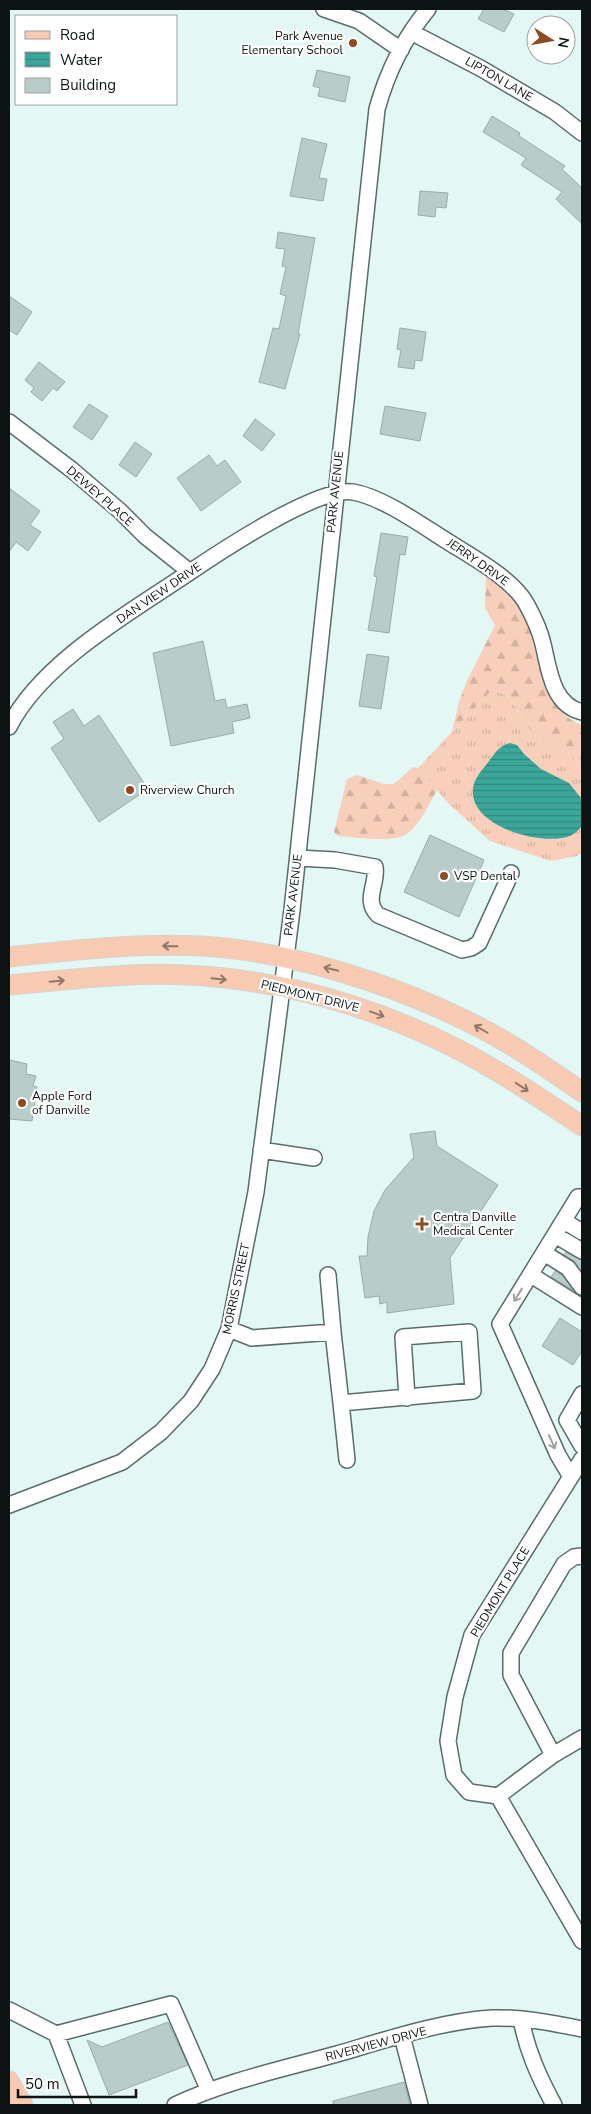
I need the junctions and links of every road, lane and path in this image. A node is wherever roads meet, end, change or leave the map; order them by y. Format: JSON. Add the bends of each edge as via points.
{"nodes":[{"id":1,"x":324,"y":9,"type":"edge"},
{"id":2,"x":428,"y":9,"type":"edge"},
{"id":3,"x":361,"y":15,"type":"edge"},
{"id":4,"x":411,"y":32,"type":"junction"},
{"id":5,"x":401,"y":50,"type":"junction"},
{"id":6,"x":582,"y":133,"type":"edge"},
{"id":7,"x":9,"y":422,"type":"edge"},
{"id":8,"x":335,"y":492,"type":"junction"},
{"id":9,"x":190,"y":572,"type":"junction"},
{"id":10,"x":582,"y":712,"type":"edge"},
{"id":11,"x":9,"y":727,"type":"edge"},
{"id":12,"x":298,"y":858,"type":"junction"},
{"id":13,"x":511,"y":872,"type":"dead end"},
{"id":14,"x":9,"y":957,"type":"edge"},
{"id":15,"x":286,"y":959,"type":"junction"},
{"id":16,"x":9,"y":985,"type":"edge"},
{"id":17,"x":282,"y":987,"type":"junction"},
{"id":18,"x":582,"y":1092,"type":"edge"},
{"id":19,"x":582,"y":1126,"type":"edge"},
{"id":20,"x":261,"y":1150,"type":"junction"},
{"id":21,"x":314,"y":1158,"type":"dead end"},
{"id":22,"x":582,"y":1197,"type":"edge"},
{"id":23,"x":559,"y":1228,"type":"junction"},
{"id":24,"x":582,"y":1232,"type":"edge"},
{"id":25,"x":582,"y":1243,"type":"edge"},
{"id":26,"x":582,"y":1251,"type":"edge"},
{"id":27,"x":544,"y":1253,"type":"junction"},
{"id":28,"x":575,"y":1269,"type":"edge"},
{"id":29,"x":532,"y":1272,"type":"junction"},
{"id":30,"x":328,"y":1275,"type":"dead end"},
{"id":31,"x":582,"y":1287,"type":"edge"},
{"id":32,"x":582,"y":1298,"type":"edge"},
{"id":33,"x":582,"y":1307,"type":"edge"},
{"id":34,"x":229,"y":1329,"type":"junction"},
{"id":35,"x":333,"y":1332,"type":"junction"},
{"id":36,"x":582,"y":1394,"type":"edge"},
{"id":37,"x":407,"y":1398,"type":"junction"},
{"id":38,"x":341,"y":1403,"type":"junction"},
{"id":39,"x":582,"y":1446,"type":"edge"},
{"id":40,"x":582,"y":1459,"type":"edge"},
{"id":41,"x":347,"y":1460,"type":"dead end"},
{"id":42,"x":571,"y":1477,"type":"junction"},
{"id":43,"x":9,"y":1505,"type":"edge"},
{"id":44,"x":582,"y":1556,"type":"edge"},
{"id":45,"x":582,"y":1738,"type":"edge"},
{"id":46,"x":553,"y":1755,"type":"junction"},
{"id":47,"x":498,"y":1796,"type":"junction"},
{"id":48,"x":582,"y":1941,"type":"edge"},
{"id":49,"x":9,"y":2010,"type":"edge"},
{"id":50,"x":522,"y":2019,"type":"junction"},
{"id":51,"x":582,"y":2029,"type":"edge"},
{"id":52,"x":56,"y":2034,"type":"junction"},
{"id":53,"x":402,"y":2036,"type":"junction"},
{"id":54,"x":9,"y":2082,"type":"edge"},
{"id":55,"x":209,"y":2091,"type":"junction"},
{"id":56,"x":23,"y":2105,"type":"edge"},
{"id":57,"x":83,"y":2105,"type":"edge"},
{"id":58,"x":175,"y":2105,"type":"edge"},
{"id":59,"x":420,"y":2105,"type":"edge"},
{"id":60,"x":554,"y":2105,"type":"edge"}],
"edges":[{"from":1,"to":3,"type":"street"},
{"from":2,"to":4,"type":"street","name":"PARK AVENUE"},
{"from":3,"to":5,"type":"street"},
{"from":4,"to":5,"type":"street","name":"PARK AVENUE"},
{"from":4,"to":6,"type":"street","name":"LIPTON LANE","via":[[555,112]]},
{"from":5,"to":8,"type":"street","name":"PARK AVENUE","via":[[383,86],[377,109]]},
{"from":7,"to":9,"type":"street","name":"DEWEY PLACE","via":[[72,470]]},
{"from":8,"to":9,"type":"street","name":"DAN VIEW DRIVE","via":[[278,518]]},
{"from":8,"to":10,"type":"street","name":"JERRY DRIVE","via":[[365,495],[413,520],[467,553],[513,587],[528,606],[559,696],[569,707]]},
{"from":8,"to":12,"type":"street","name":"PARK AVENUE"},
{"from":9,"to":11,"type":"street","name":"DAN VIEW DRIVE","via":[[72,654],[25,701]]},
{"from":12,"to":13,"type":"street","via":[[374,867],[371,902],[378,915],[462,950],[479,943]]},
{"from":12,"to":15,"type":"street","name":"PARK AVENUE"},
{"from":15,"to":14,"type":"main road","one_way":true,"via":[[202,946],[120,945]]},
{"from":15,"to":17,"type":"street","name":"PARK AVENUE"},
{"from":18,"to":15,"type":"main road","one_way":true,"via":[[522,1052],[437,1008],[370,981]]},
{"from":16,"to":17,"type":"main road","name":"PIEDMONT DRIVE","one_way":true,"via":[[135,974],[187,975]]},
{"from":17,"to":19,"type":"main road","name":"PIEDMONT DRIVE","one_way":true,"via":[[348,1004],[399,1022],[499,1072]]},
{"from":17,"to":20,"type":"street","name":"MORRIS STREET"},
{"from":20,"to":21,"type":"street"},
{"from":20,"to":34,"type":"street","name":"MORRIS STREET"},
{"from":22,"to":23,"type":"street","via":[[578,1198]]},
{"from":23,"to":24,"type":"street"},
{"from":23,"to":25,"type":"street"},
{"from":23,"to":26,"type":"street"},
{"from":23,"to":27,"type":"street"},
{"from":27,"to":28,"type":"street"},
{"from":27,"to":29,"type":"street"},
{"from":28,"to":31,"type":"street"},
{"from":29,"to":32,"type":"street"},
{"from":29,"to":33,"type":"street"},
{"from":29,"to":42,"type":"street","one_way":true,"via":[[500,1324],[558,1455]]},
{"from":30,"to":35,"type":"street"},
{"from":34,"to":35,"type":"street","via":[[252,1338]]},
{"from":34,"to":43,"type":"street","name":"MORRIS STREET","via":[[212,1368],[191,1401],[161,1432],[122,1462]]},
{"from":35,"to":38,"type":"street"},
{"from":36,"to":39,"type":"street","via":[[567,1420]]},
{"from":37,"to":37,"type":"street","via":[[473,1391],[469,1332],[403,1337]]},
{"from":37,"to":38,"type":"street"},
{"from":38,"to":41,"type":"street"},
{"from":40,"to":42,"type":"street","name":"PIEDMONT PLACE"},
{"from":42,"to":47,"type":"street","name":"PIEDMONT PLACE","via":[[472,1635],[455,1697],[448,1741],[454,1775],[469,1792]]},
{"from":44,"to":46,"type":"street","via":[[564,1564],[511,1653],[511,1675]]},
{"from":45,"to":46,"type":"street"},
{"from":46,"to":47,"type":"street"},
{"from":47,"to":48,"type":"street"},
{"from":49,"to":52,"type":"street"},
{"from":50,"to":51,"type":"street","name":"RIVERVIEW DRIVE"},
{"from":50,"to":53,"type":"street","name":"RIVERVIEW DRIVE","via":[[464,2021]]},
{"from":50,"to":60,"type":"street","via":[[533,2064]]},
{"from":52,"to":55,"type":"street","via":[[171,2004]]},
{"from":52,"to":57,"type":"street"},
{"from":53,"to":55,"type":"street","name":"RIVERVIEW DRIVE"},
{"from":53,"to":59,"type":"street"},
{"from":54,"to":56,"type":"main road"},
{"from":55,"to":58,"type":"street","name":"RIVERVIEW DRIVE"}]}
